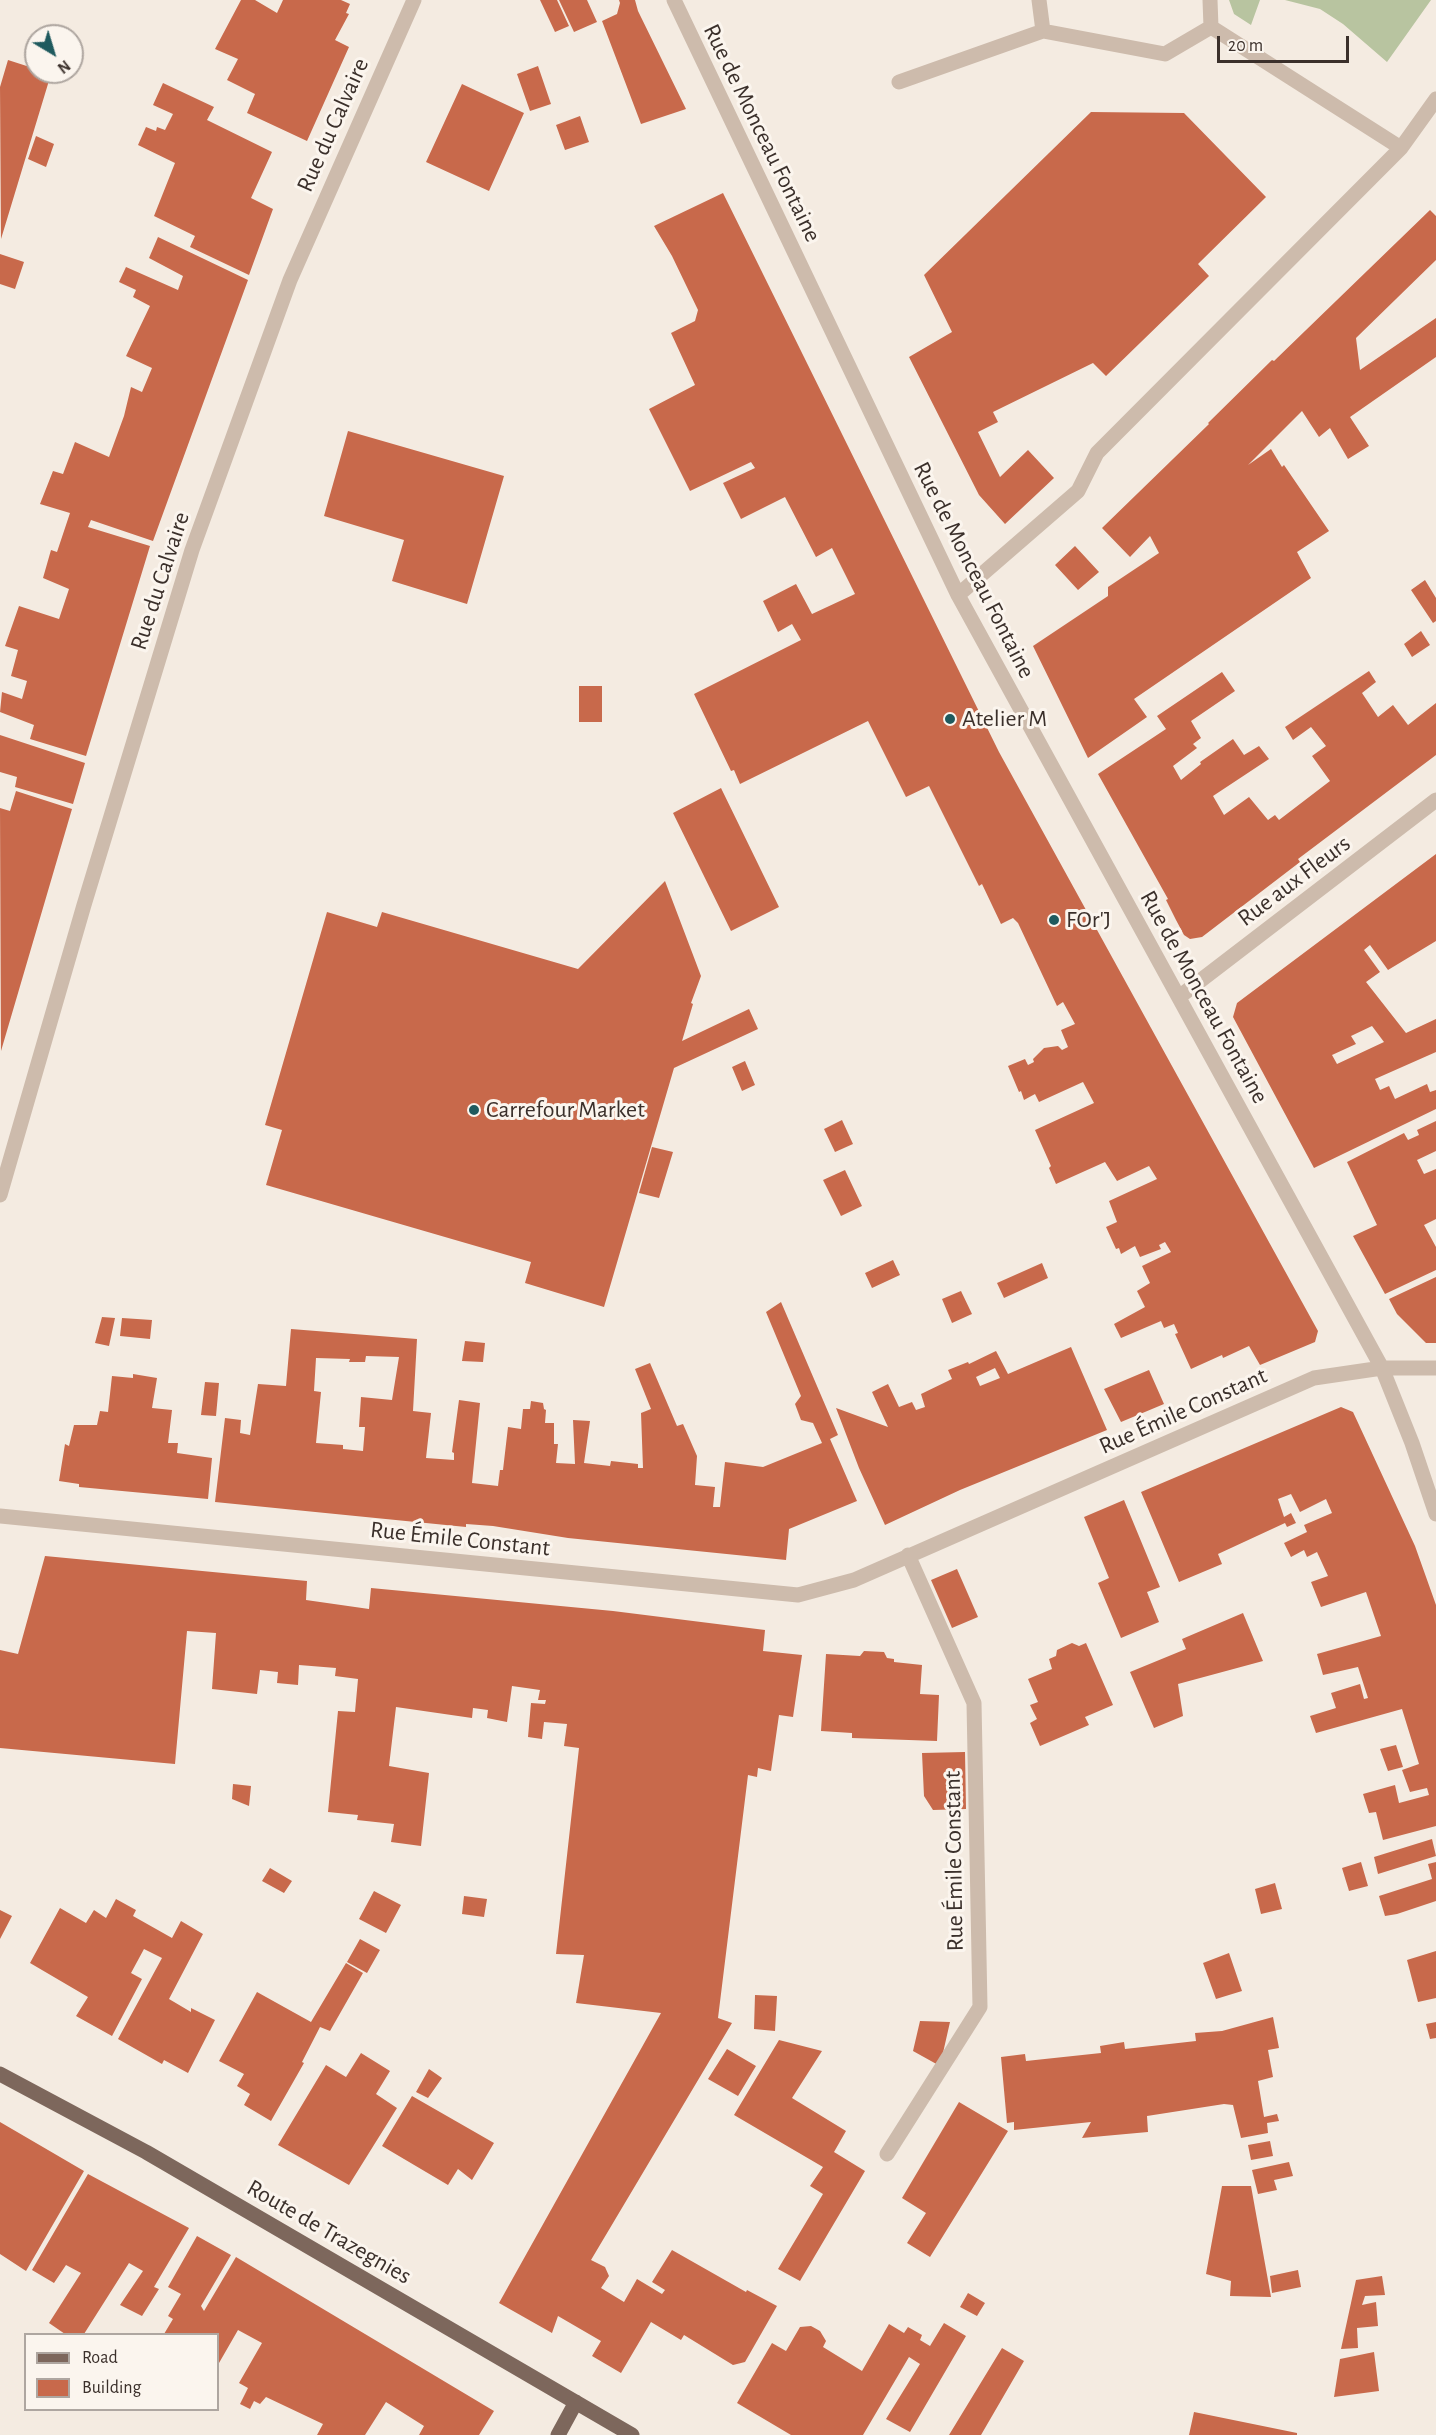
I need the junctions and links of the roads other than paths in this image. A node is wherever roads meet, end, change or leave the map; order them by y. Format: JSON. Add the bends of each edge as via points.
{"nodes":[{"id":1,"x":414,"y":0,"type":"edge"},
{"id":2,"x":674,"y":0,"type":"edge"},
{"id":3,"x":1039,"y":0,"type":"edge"},
{"id":4,"x":1210,"y":0,"type":"edge"},
{"id":5,"x":1211,"y":27,"type":"junction"},
{"id":6,"x":1042,"y":31,"type":"junction"},
{"id":7,"x":899,"y":82,"type":"dead end"},
{"id":8,"x":1436,"y":99,"type":"edge"},
{"id":9,"x":1401,"y":148,"type":"junction"},
{"id":10,"x":958,"y":596,"type":"junction"},
{"id":11,"x":1436,"y":800,"type":"edge"},
{"id":12,"x":1179,"y":997,"type":"junction"},
{"id":13,"x":0,"y":1195,"type":"edge"},
{"id":14,"x":1382,"y":1368,"type":"junction"},
{"id":15,"x":1436,"y":1368,"type":"edge"},
{"id":16,"x":1436,"y":1514,"type":"edge"},
{"id":17,"x":0,"y":1516,"type":"edge"},
{"id":18,"x":908,"y":1555,"type":"junction"},
{"id":19,"x":0,"y":2074,"type":"edge"},
{"id":20,"x":887,"y":2154,"type":"dead end"},
{"id":21,"x":576,"y":2402,"type":"junction"},
{"id":22,"x":558,"y":2435,"type":"edge"},
{"id":23,"x":632,"y":2435,"type":"edge"}],
"edges":[{"from":1,"to":13,"type":"street","name":"Rue du Calvaire","via":[[290,280],[192,550]]},
{"from":2,"to":10,"type":"street","name":"Rue de Monceau Fontaine"},
{"from":3,"to":6,"type":"street"},
{"from":4,"to":5,"type":"street"},
{"from":5,"to":6,"type":"street","via":[[1165,54]]},
{"from":5,"to":9,"type":"street"},
{"from":6,"to":7,"type":"street"},
{"from":8,"to":9,"type":"street"},
{"from":9,"to":10,"type":"street","via":[[1097,453],[1078,491]]},
{"from":10,"to":12,"type":"street","name":"Rue de Monceau Fontaine"},
{"from":11,"to":12,"type":"street","name":"Rue aux Fleurs"},
{"from":12,"to":14,"type":"street","name":"Rue de Monceau Fontaine"},
{"from":14,"to":15,"type":"street","name":"Rue Émile Constant"},
{"from":14,"to":16,"type":"street","name":"Rue de Monceau Fontaine"},
{"from":14,"to":18,"type":"street","name":"Rue Émile Constant","via":[[1314,1378]]},
{"from":17,"to":18,"type":"street","name":"Rue Émile Constant","via":[[798,1595],[854,1580]]},
{"from":18,"to":20,"type":"street","name":"Rue Émile Constant","via":[[974,1703],[980,2007]]},
{"from":19,"to":21,"type":"main road","name":"Route de Trazegnies","via":[[146,2152]]},
{"from":21,"to":22,"type":"main road"},
{"from":21,"to":23,"type":"main road","name":"Route de Trazegnies"}]}
